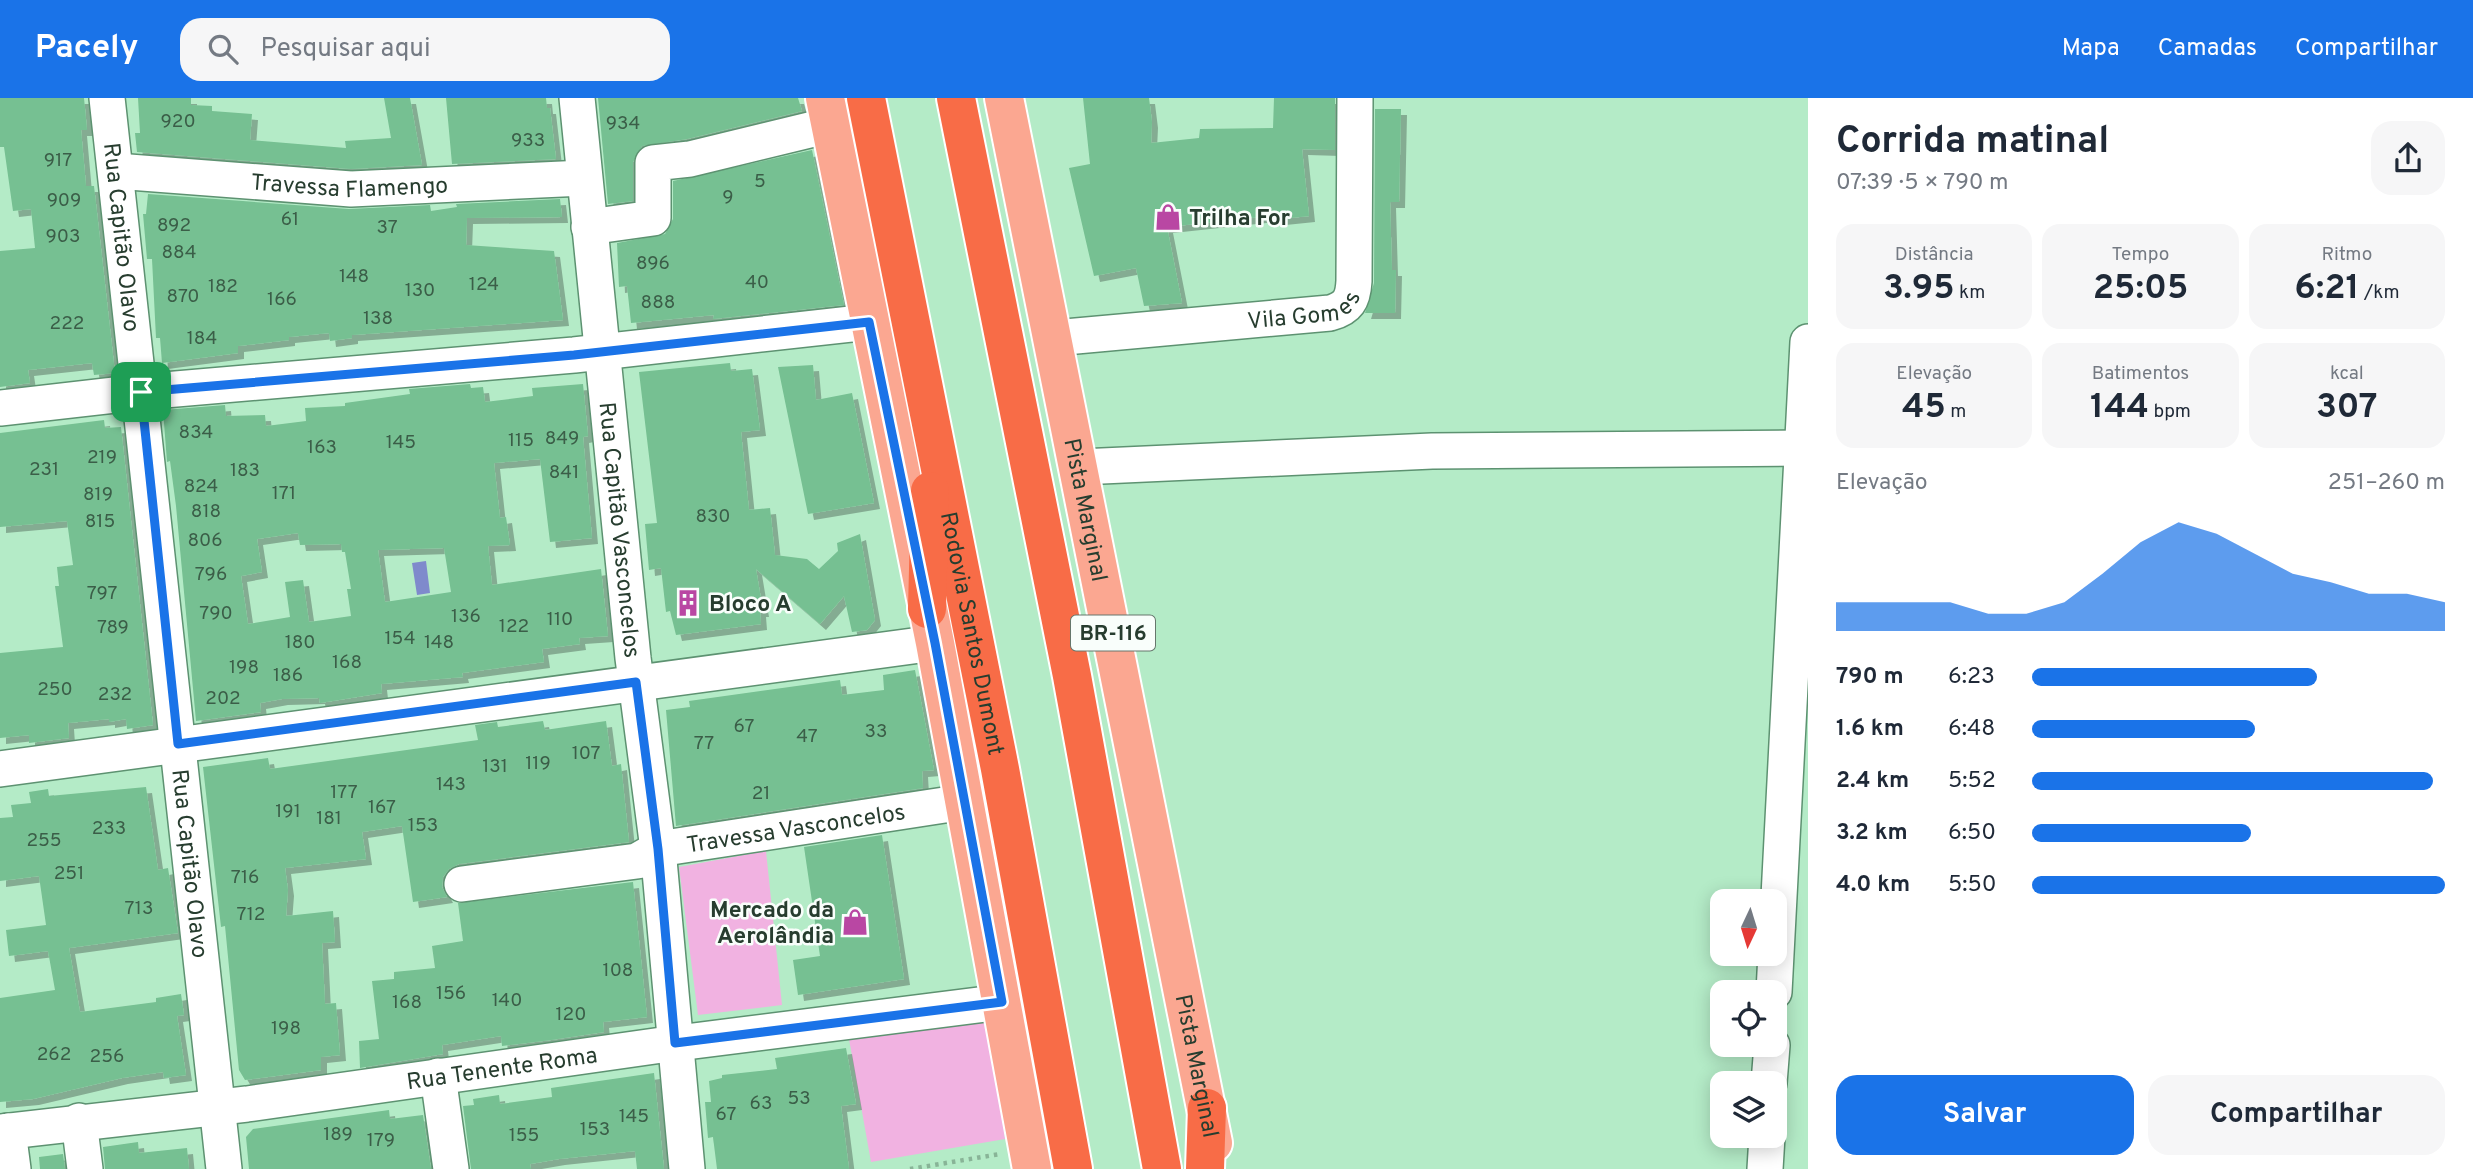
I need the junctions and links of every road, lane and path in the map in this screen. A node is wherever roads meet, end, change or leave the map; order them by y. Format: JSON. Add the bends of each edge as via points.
{"nodes":[{"id":1,"x":107,"y":98,"type":"edge"},
{"id":2,"x":577,"y":98,"type":"edge"},
{"id":3,"x":866,"y":98,"type":"edge"},
{"id":4,"x":956,"y":98,"type":"edge"},
{"id":5,"x":1004,"y":98,"type":"edge"},
{"id":6,"x":1355,"y":98,"type":"edge"},
{"id":7,"x":827,"y":111,"type":"edge"},
{"id":8,"x":116,"y":171,"type":"junction"},
{"id":9,"x":584,"y":178,"type":"junction"},
{"id":10,"x":589,"y":228,"type":"junction"},
{"id":11,"x":869,"y":322,"type":"junction"},
{"id":12,"x":1054,"y":338,"type":"junction"},
{"id":13,"x":1808,"y":342,"type":"edge"},
{"id":14,"x":603,"y":351,"type":"junction"},
{"id":15,"x":141,"y":392,"type":"junction"},
{"id":16,"x":0,"y":408,"type":"edge"},
{"id":17,"x":931,"y":419,"type":"junction"},
{"id":18,"x":1804,"y":448,"type":"edge"},
{"id":19,"x":1080,"y":467,"type":"junction"},
{"id":20,"x":931,"y":626,"type":"junction"},
{"id":21,"x":636,"y":682,"type":"junction"},
{"id":22,"x":178,"y":744,"type":"junction"},
{"id":23,"x":0,"y":769,"type":"edge"},
{"id":24,"x":964,"y":802,"type":"junction"},
{"id":25,"x":658,"y":849,"type":"junction"},
{"id":26,"x":462,"y":884,"type":"dead end"},
{"id":27,"x":1775,"y":980,"type":"edge"},
{"id":28,"x":1002,"y":1002,"type":"junction"},
{"id":29,"x":675,"y":1043,"type":"junction"},
{"id":30,"x":438,"y":1076,"type":"junction"},
{"id":31,"x":218,"y":1108,"type":"junction"},
{"id":32,"x":1207,"y":1108,"type":"junction"},
{"id":33,"x":79,"y":1121,"type":"junction"},
{"id":34,"x":4,"y":1131,"type":"edge"},
{"id":35,"x":1766,"y":1148,"type":"edge"},
{"id":36,"x":1030,"y":1159,"type":"edge"},
{"id":37,"x":13,"y":1169,"type":"edge"},
{"id":38,"x":85,"y":1169,"type":"edge"},
{"id":39,"x":224,"y":1169,"type":"edge"},
{"id":40,"x":451,"y":1169,"type":"edge"},
{"id":41,"x":687,"y":1169,"type":"edge"},
{"id":42,"x":909,"y":1169,"type":"edge"},
{"id":43,"x":1073,"y":1169,"type":"edge"},
{"id":44,"x":1162,"y":1169,"type":"edge"},
{"id":45,"x":1205,"y":1169,"type":"edge"},
{"id":46,"x":1217,"y":1169,"type":"edge"},
{"id":47,"x":1765,"y":1169,"type":"edge"}],
"edges":[{"from":1,"to":8,"type":"street","name":"Rua Capitão Olavo"},
{"from":2,"to":9,"type":"street","name":"Rua Capitão Vasconcelos"},
{"from":3,"to":17,"type":"highway","name":"Rodovia Santos Dumont"},
{"from":4,"to":44,"type":"highway","number":"BR-116","via":[[1072,676]]},
{"from":5,"to":12,"type":"main road","name":"Pista Marginal","number":"BR-116"},
{"from":6,"to":12,"type":"street","name":"Vila Gomes","via":[[1354,281],[1347,305],[1330,313]]},
{"from":7,"to":10,"type":"street","via":[[690,159],[653,163],[653,218]]},
{"from":7,"to":11,"type":"main road"},
{"from":8,"to":9,"type":"street","name":"Travessa Flamengo","via":[[351,189]]},
{"from":8,"to":15,"type":"street","name":"Rua Capitão Olavo"},
{"from":9,"to":10,"type":"street","name":"Rua Capitão Vasconcelos"},
{"from":10,"to":14,"type":"street","name":"Rua Capitão Vasconcelos"},
{"from":11,"to":14,"type":"street"},
{"from":11,"to":20,"type":"main road"},
{"from":12,"to":19,"type":"main road","name":"Pista Marginal","number":"BR-116"},
{"from":13,"to":18,"type":"street"},
{"from":14,"to":15,"type":"street"},
{"from":14,"to":21,"type":"street","name":"Rua Capitão Vasconcelos"},
{"from":15,"to":16,"type":"street"},
{"from":15,"to":22,"type":"street","name":"Rua Capitão Olavo"},
{"from":17,"to":20,"type":"highway"},
{"from":17,"to":43,"type":"highway","name":"Rodovia Santos Dumont"},
{"from":18,"to":19,"type":"street","via":[[1432,451]]},
{"from":18,"to":27,"type":"street"},
{"from":19,"to":32,"type":"main road","name":"Pista Marginal","number":"BR-116"},
{"from":20,"to":21,"type":"street"},
{"from":20,"to":24,"type":"main road"},
{"from":21,"to":22,"type":"street"},
{"from":21,"to":25,"type":"street","name":"Rua Capitão Vasconcelos"},
{"from":22,"to":23,"type":"street"},
{"from":22,"to":31,"type":"street","name":"Rua Capitão Olavo"},
{"from":24,"to":25,"type":"street","name":"Travessa Vasconcelos"},
{"from":24,"to":28,"type":"main road"},
{"from":25,"to":26,"type":"street","name":"Travessa Vasconcelos","via":[[637,861]]},
{"from":25,"to":29,"type":"street","name":"Rua Capitão Vasconcelos"},
{"from":28,"to":29,"type":"street","name":"Rua Tenente Roma"},
{"from":28,"to":36,"type":"main road"},
{"from":29,"to":30,"type":"street","name":"Rua Tenente Roma"},
{"from":29,"to":41,"type":"street","name":"Rua Capitão Vasconcelos"},
{"from":30,"to":31,"type":"street","name":"Rua Tenente Roma"},
{"from":30,"to":40,"type":"street"},
{"from":31,"to":33,"type":"street","name":"Rua Tenente Roma"},
{"from":31,"to":39,"type":"street","name":"Rua Capitão Olavo"},
{"from":32,"to":45,"type":"highway"},
{"from":32,"to":46,"type":"main road","name":"Pista Marginal","number":"BR-116"},
{"from":33,"to":34,"type":"street","name":"Rua Tenente Roma"},
{"from":33,"to":38,"type":"street"},
{"from":34,"to":37,"type":"street"},
{"from":35,"to":47,"type":"street"},
{"from":36,"to":42,"type":"path"}]}
